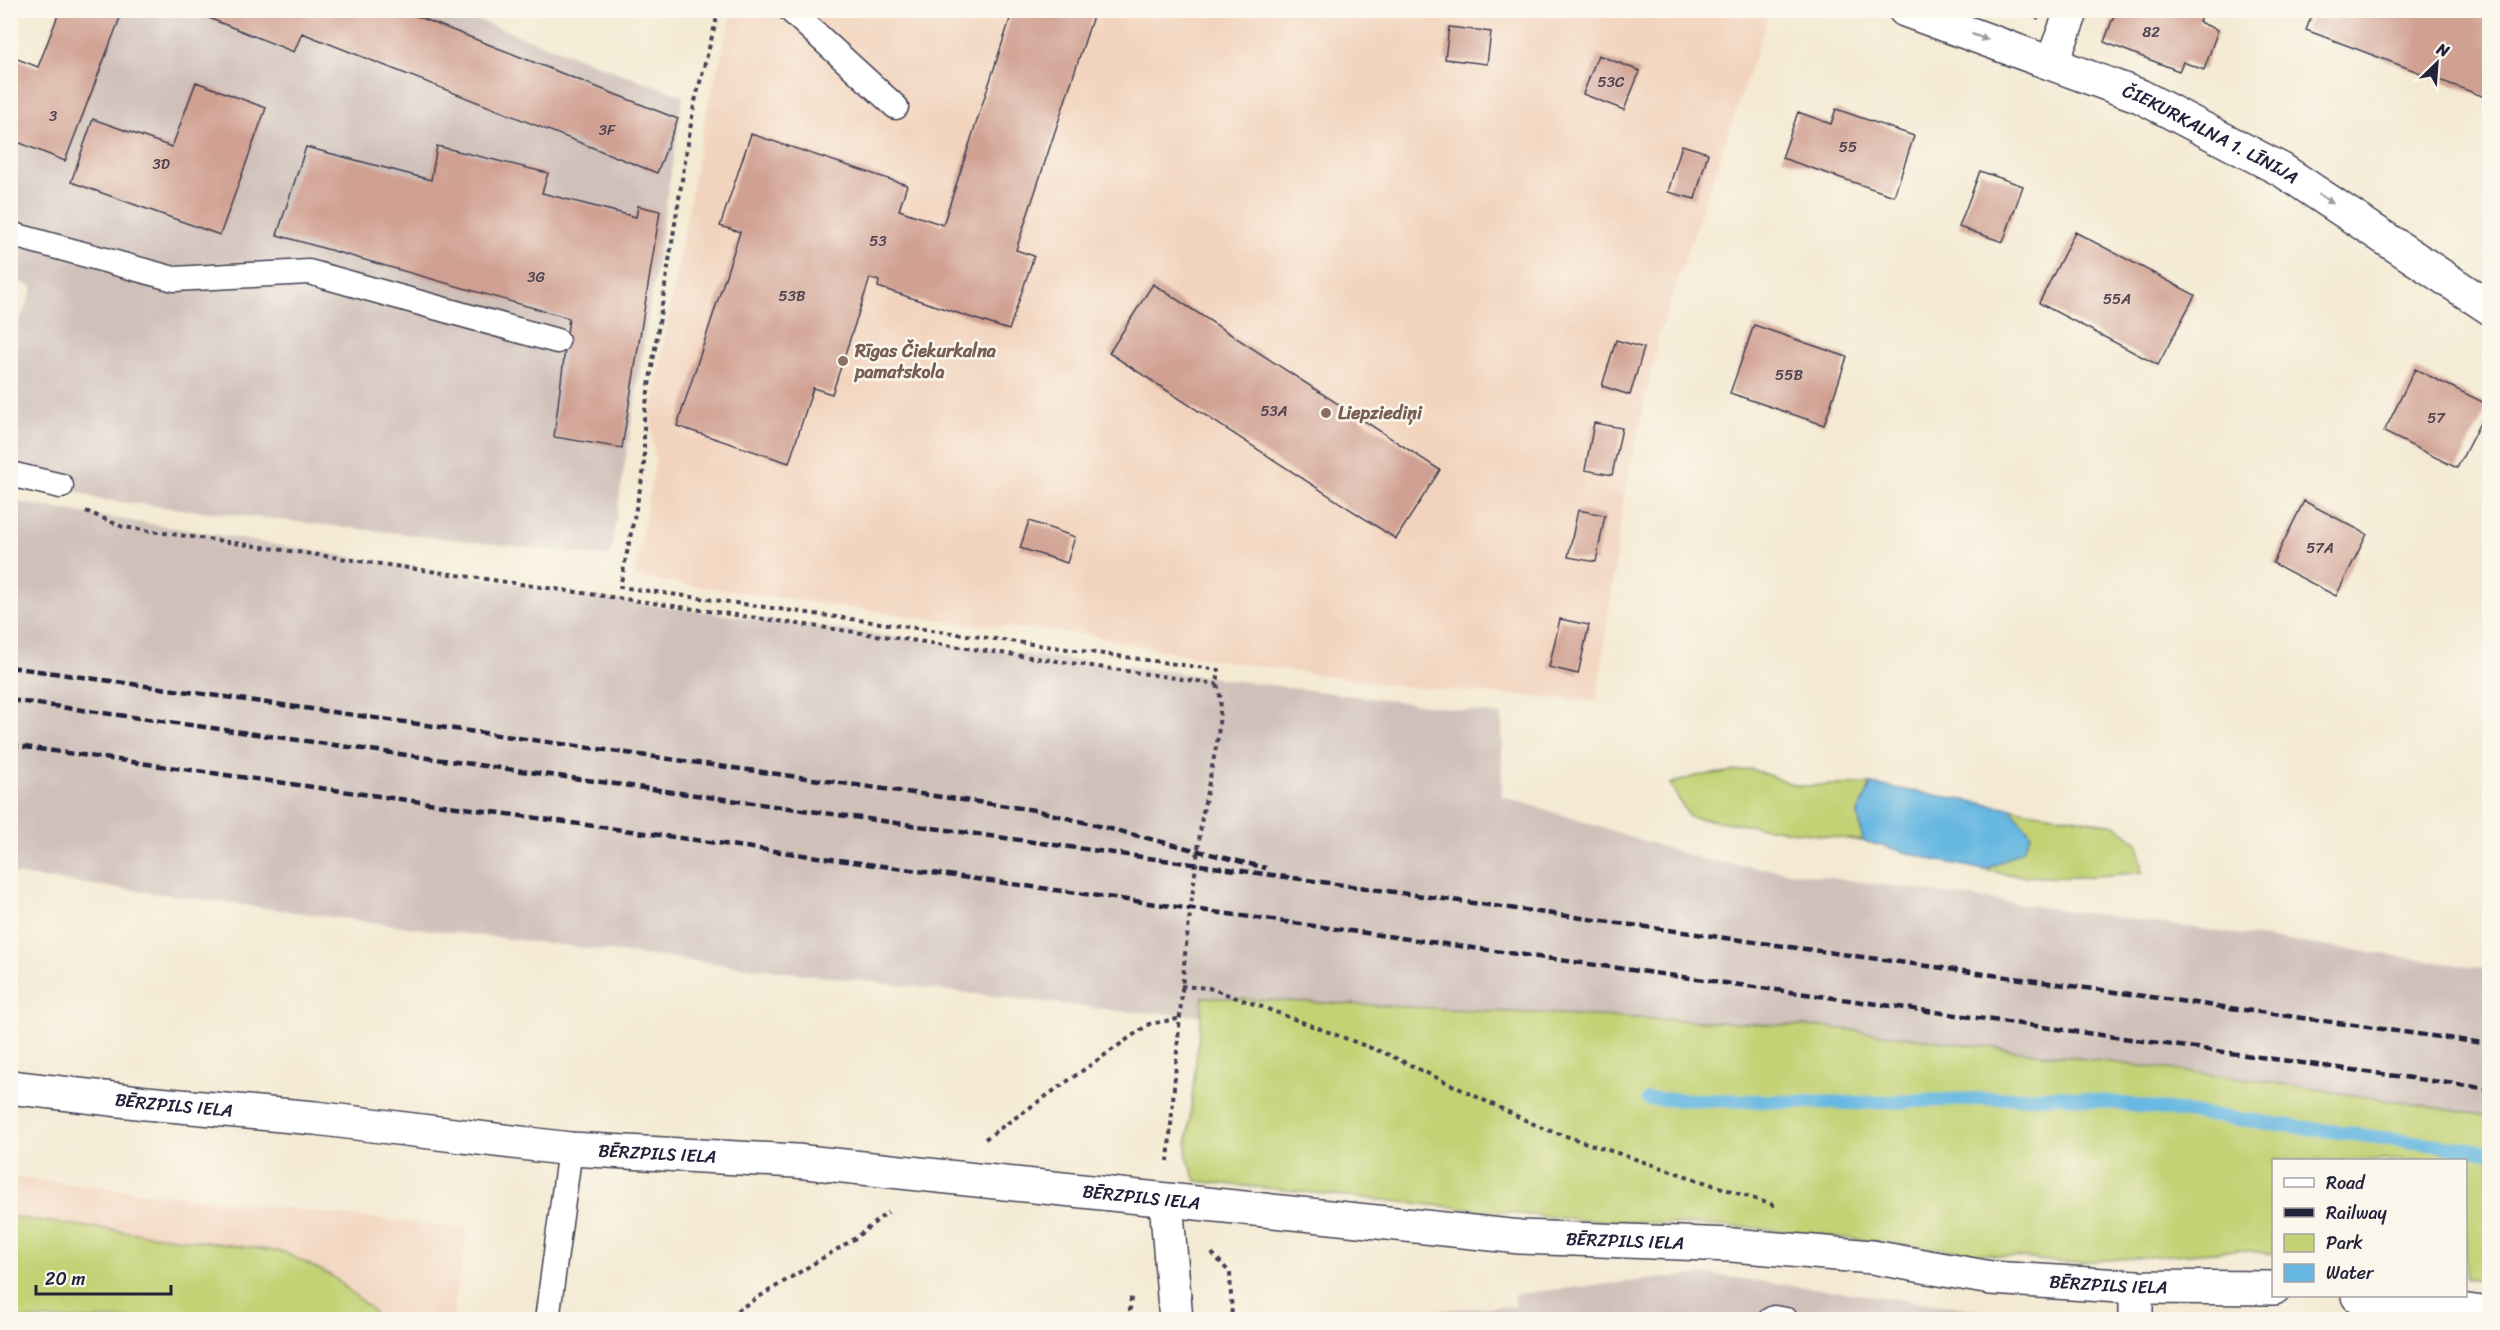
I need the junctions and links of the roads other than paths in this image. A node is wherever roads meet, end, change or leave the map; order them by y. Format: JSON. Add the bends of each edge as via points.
{"nodes":[{"id":1,"x":790,"y":10,"type":"edge"},
{"id":2,"x":1905,"y":10,"type":"edge"},
{"id":3,"x":2072,"y":10,"type":"edge"},
{"id":4,"x":2052,"y":63,"type":"junction"},
{"id":5,"x":896,"y":107,"type":"dead end"},
{"id":6,"x":10,"y":234,"type":"edge"},
{"id":7,"x":2490,"y":308,"type":"edge"},
{"id":8,"x":557,"y":341,"type":"dead end"},
{"id":9,"x":10,"y":474,"type":"edge"},
{"id":10,"x":61,"y":486,"type":"road end"},
{"id":11,"x":10,"y":1087,"type":"edge"},
{"id":12,"x":570,"y":1149,"type":"junction"},
{"id":13,"x":1166,"y":1201,"type":"junction"},
{"id":14,"x":2136,"y":1287,"type":"junction"},
{"id":15,"x":2272,"y":1288,"type":"edge"},
{"id":16,"x":2365,"y":1297,"type":"edge"},
{"id":17,"x":2490,"y":1314,"type":"edge"},
{"id":18,"x":547,"y":1320,"type":"edge"},
{"id":19,"x":1176,"y":1320,"type":"edge"},
{"id":20,"x":1770,"y":1320,"type":"edge"},
{"id":21,"x":1786,"y":1320,"type":"edge"},
{"id":22,"x":2136,"y":1320,"type":"edge"}],
"edges":[{"from":1,"to":5,"type":"lane"},
{"from":2,"to":4,"type":"street","name":"ČIEKURKALNA 1. LĪNIJA","one_way":true},
{"from":3,"to":4,"type":"street"},
{"from":4,"to":7,"type":"street","name":"ČIEKURKALNA 1. LĪNIJA","one_way":true,"via":[[2140,96],[2282,170]]},
{"from":6,"to":8,"type":"lane","via":[[174,279],[309,272]]},
{"from":9,"to":10,"type":"lane"},
{"from":11,"to":12,"type":"street","name":"BĒRZPILS IELA"},
{"from":12,"to":13,"type":"street","name":"BĒRZPILS IELA","via":[[796,1161]]},
{"from":12,"to":18,"type":"lane"},
{"from":13,"to":14,"type":"street","name":"BĒRZPILS IELA","via":[[1520,1237],[1732,1245],[1872,1257],[1991,1278]]},
{"from":13,"to":19,"type":"street"},
{"from":14,"to":15,"type":"street","name":"BĒRZPILS IELA"},
{"from":14,"to":22,"type":"street"},
{"from":16,"to":17,"type":"street"},
{"from":20,"to":21,"type":"lane"}]}
